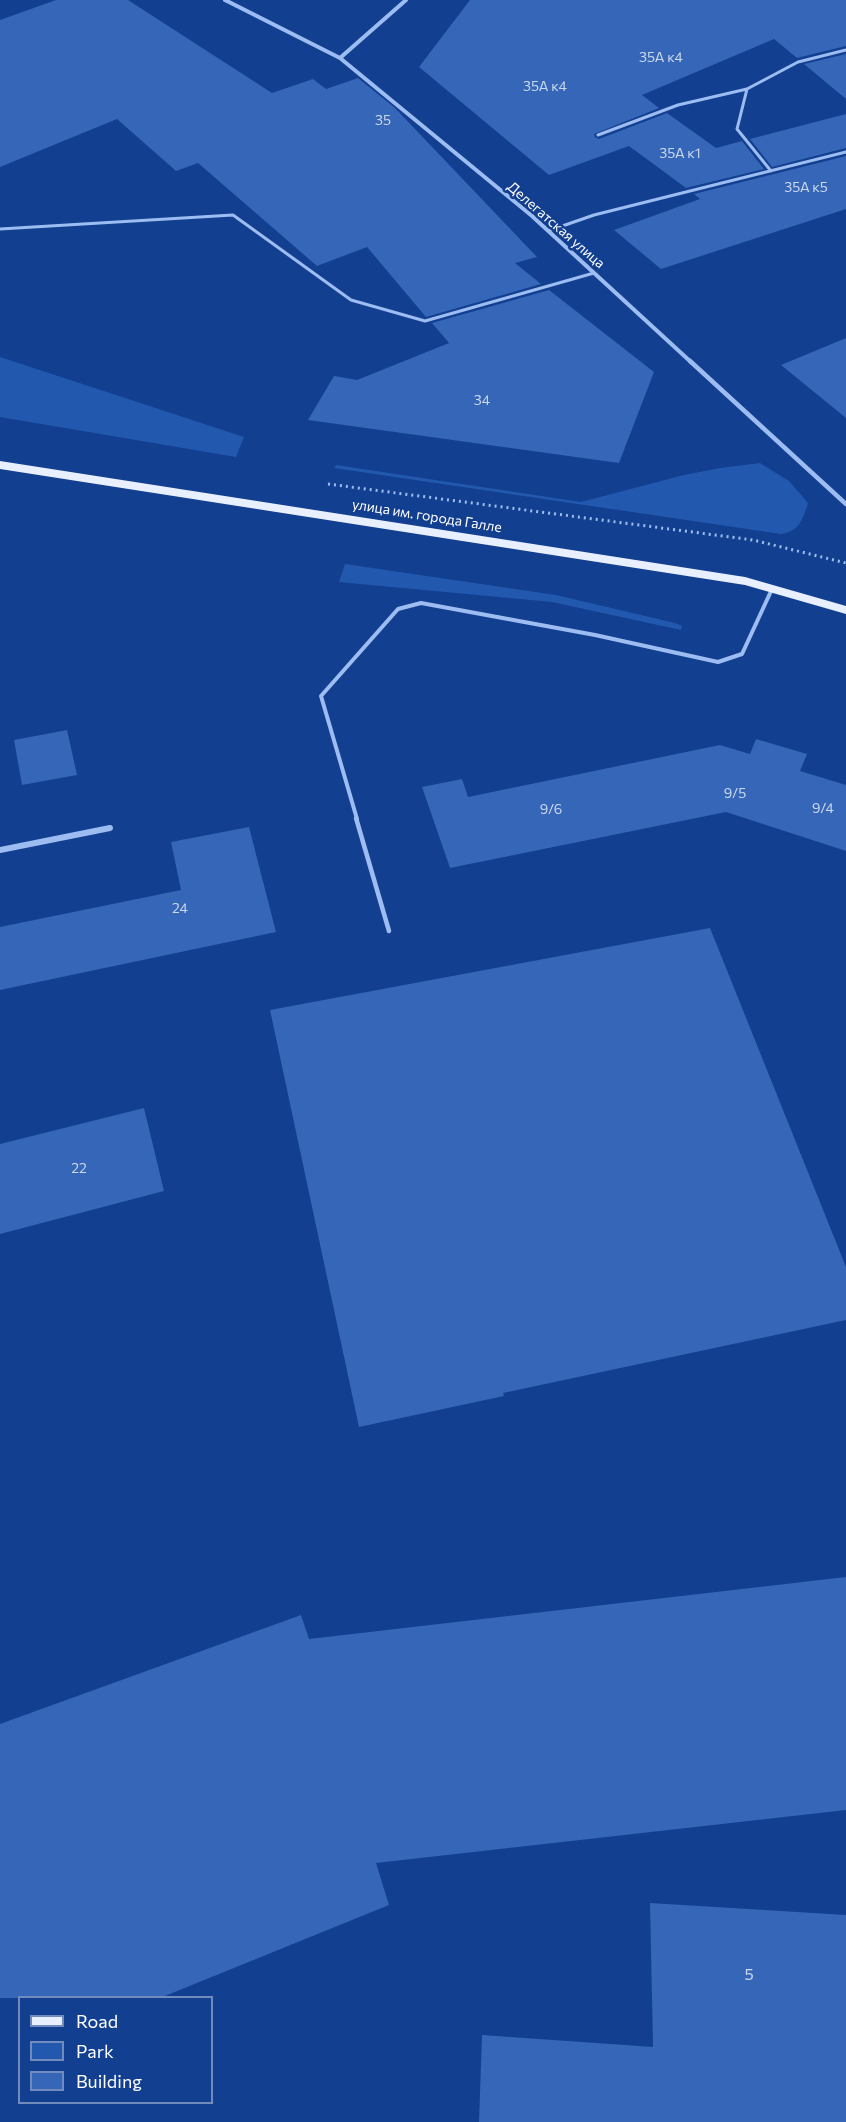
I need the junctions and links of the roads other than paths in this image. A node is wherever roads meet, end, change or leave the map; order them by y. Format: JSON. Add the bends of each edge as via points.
{"nodes":[{"id":1,"x":225,"y":0,"type":"edge"},
{"id":2,"x":406,"y":0,"type":"edge"},
{"id":3,"x":846,"y":50,"type":"edge"},
{"id":4,"x":340,"y":58,"type":"junction"},
{"id":5,"x":747,"y":89,"type":"junction"},
{"id":6,"x":598,"y":135,"type":"dead end"},
{"id":7,"x":846,"y":153,"type":"edge"},
{"id":8,"x":771,"y":171,"type":"junction"},
{"id":9,"x":0,"y":229,"type":"edge"},
{"id":10,"x":548,"y":231,"type":"junction"},
{"id":11,"x":594,"y":273,"type":"junction"},
{"id":12,"x":0,"y":465,"type":"edge"},
{"id":13,"x":846,"y":504,"type":"edge"},
{"id":14,"x":772,"y":588,"type":"junction"},
{"id":15,"x":846,"y":610,"type":"edge"},
{"id":16,"x":110,"y":828,"type":"dead end"},
{"id":17,"x":0,"y":850,"type":"edge"},
{"id":18,"x":389,"y":932,"type":"dead end"}],
"edges":[{"from":1,"to":4,"type":"street","name":"Делегатская улица"},
{"from":2,"to":4,"type":"street"},
{"from":3,"to":5,"type":"lane","via":[[798,62]]},
{"from":4,"to":10,"type":"street","name":"Делегатская улица"},
{"from":5,"to":6,"type":"lane","via":[[678,105]]},
{"from":5,"to":8,"type":"lane","via":[[737,129]]},
{"from":7,"to":8,"type":"lane"},
{"from":8,"to":10,"type":"lane","via":[[594,215]]},
{"from":9,"to":11,"type":"lane","via":[[233,215],[351,300],[425,321]]},
{"from":10,"to":11,"type":"street","name":"Делегатская улица"},
{"from":11,"to":13,"type":"street","name":"Делегатская улица"},
{"from":12,"to":14,"type":"main road","name":"улица им. города Галле"},
{"from":14,"to":15,"type":"main road","name":"улица им. города Галле"},
{"from":14,"to":18,"type":"lane","via":[[742,654],[717,662],[421,603],[398,609],[321,696]]},
{"from":16,"to":17,"type":"street"}]}
